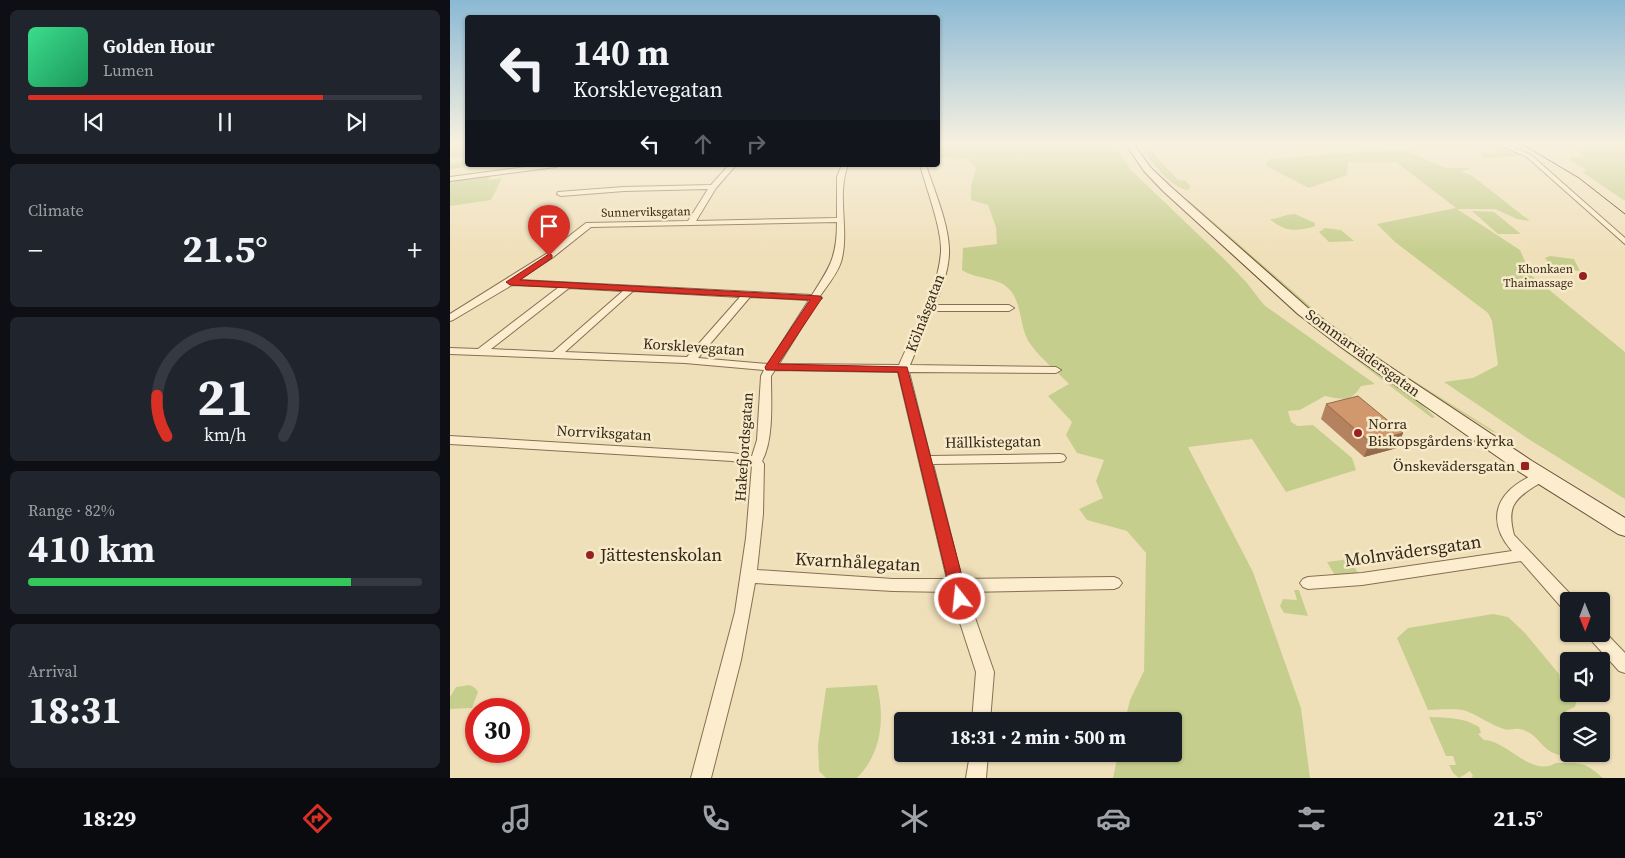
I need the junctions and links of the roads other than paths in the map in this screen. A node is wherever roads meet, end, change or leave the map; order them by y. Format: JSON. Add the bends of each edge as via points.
{"nodes":[{"id":1,"x":720,"y":179,"type":"edge"},
{"id":2,"x":840,"y":179,"type":"edge"},
{"id":3,"x":928,"y":179,"type":"edge"},
{"id":4,"x":1158,"y":179,"type":"edge"},
{"id":5,"x":1555,"y":179,"type":"edge"},
{"id":6,"x":713,"y":187,"type":"junction"},
{"id":7,"x":561,"y":194,"type":"dead end"},
{"id":8,"x":840,"y":220,"type":"junction"},
{"id":9,"x":690,"y":222,"type":"junction"},
{"id":10,"x":1625,"y":242,"type":"edge"},
{"id":11,"x":510,"y":282,"type":"junction"},
{"id":12,"x":566,"y":286,"type":"junction"},
{"id":13,"x":630,"y":289,"type":"junction"},
{"id":14,"x":747,"y":294,"type":"junction"},
{"id":15,"x":817,"y":298,"type":"junction"},
{"id":16,"x":928,"y":308,"type":"junction"},
{"id":17,"x":1009,"y":308,"type":"dead end"},
{"id":18,"x":450,"y":318,"type":"edge"},
{"id":19,"x":450,"y":351,"type":"edge"},
{"id":20,"x":482,"y":351,"type":"junction"},
{"id":21,"x":557,"y":354,"type":"junction"},
{"id":22,"x":689,"y":361,"type":"junction"},
{"id":23,"x":770,"y":367,"type":"junction"},
{"id":24,"x":903,"y":369,"type":"junction"},
{"id":25,"x":1056,"y":370,"type":"dead end"},
{"id":26,"x":450,"y":440,"type":"edge"},
{"id":27,"x":1060,"y":458,"type":"dead end"},
{"id":28,"x":926,"y":460,"type":"junction"},
{"id":29,"x":756,"y":461,"type":"junction"},
{"id":30,"x":1541,"y":476,"type":"junction"},
{"id":31,"x":1625,"y":528,"type":"edge"},
{"id":32,"x":1523,"y":555,"type":"junction"},
{"id":33,"x":749,"y":576,"type":"junction"},
{"id":34,"x":1114,"y":583,"type":"dead end"},
{"id":35,"x":1308,"y":583,"type":"dead end"},
{"id":36,"x":956,"y":586,"type":"junction"},
{"id":37,"x":1560,"y":594,"type":"edge"},
{"id":38,"x":1603,"y":642,"type":"edge"},
{"id":39,"x":1625,"y":665,"type":"edge"},
{"id":40,"x":982,"y":712,"type":"edge"},
{"id":41,"x":978,"y":762,"type":"edge"},
{"id":42,"x":700,"y":778,"type":"edge"},
{"id":43,"x":976,"y":778,"type":"edge"}],
"edges":[{"from":1,"to":6,"type":"street"},
{"from":2,"to":8,"type":"street","name":"Hakefjordsgatan"},
{"from":3,"to":16,"type":"street","name":"Kölnåsgatan","via":[[945,246],[941,275]]},
{"from":4,"to":30,"type":"street","name":"Sommarvädersgatan","via":[[1303,310],[1346,344]]},
{"from":5,"to":10,"type":"street"},
{"from":6,"to":7,"type":"street"},
{"from":6,"to":9,"type":"street"},
{"from":8,"to":9,"type":"street","name":"Sunnerviksgatan"},
{"from":8,"to":15,"type":"street","name":"Hakefjordsgatan","via":[[841,237],[836,264]]},
{"from":9,"to":11,"type":"street","name":"Sunnerviksgatan","via":[[589,225]]},
{"from":11,"to":12,"type":"street"},
{"from":11,"to":18,"type":"street","name":"Sunnerviksgatan"},
{"from":12,"to":13,"type":"street"},
{"from":12,"to":20,"type":"street"},
{"from":13,"to":14,"type":"street"},
{"from":13,"to":21,"type":"street"},
{"from":14,"to":15,"type":"street"},
{"from":14,"to":22,"type":"street"},
{"from":15,"to":23,"type":"street","name":"Hakefjordsgatan"},
{"from":16,"to":17,"type":"street"},
{"from":16,"to":24,"type":"street","name":"Kölnåsgatan"},
{"from":19,"to":20,"type":"street","name":"Korsklevegatan"},
{"from":20,"to":21,"type":"street","name":"Korsklevegatan"},
{"from":21,"to":22,"type":"street","name":"Korsklevegatan"},
{"from":22,"to":23,"type":"street","name":"Korsklevegatan"},
{"from":23,"to":24,"type":"street","name":"Korsklevegatan"},
{"from":23,"to":29,"type":"street","name":"Hakefjordsgatan","via":[[766,376],[763,440]]},
{"from":24,"to":25,"type":"street","name":"Korsklevegatan"},
{"from":24,"to":28,"type":"street","name":"Kölnåsgatan"},
{"from":26,"to":29,"type":"street","name":"Norrviksgatan"},
{"from":27,"to":28,"type":"street","name":"Hällkistegatan"},
{"from":28,"to":36,"type":"street","name":"Kölnåsgatan"},
{"from":29,"to":33,"type":"street","name":"Hakefjordsgatan","via":[[758,489]]},
{"from":30,"to":31,"type":"street","name":"Sommarvädersgatan"},
{"from":30,"to":32,"type":"street","via":[[1512,496],[1502,515],[1508,537]]},
{"from":32,"to":35,"type":"street","name":"Molnvädersgatan","via":[[1362,579]]},
{"from":32,"to":37,"type":"street"},
{"from":33,"to":36,"type":"street","name":"Kvarnhålegatan"},
{"from":33,"to":42,"type":"street","name":"Hakefjordsgatan","via":[[732,659]]},
{"from":34,"to":36,"type":"street","name":"Kvarnhålegatan"},
{"from":36,"to":40,"type":"street","name":"Kölnåsgatan","via":[[984,672]]},
{"from":38,"to":39,"type":"street"},
{"from":41,"to":43,"type":"street"}]}
